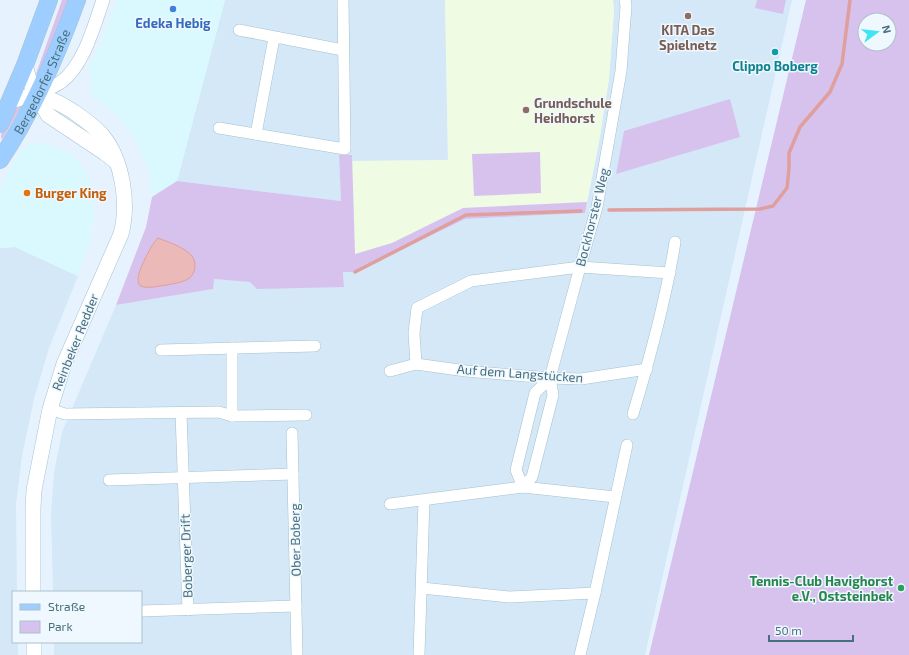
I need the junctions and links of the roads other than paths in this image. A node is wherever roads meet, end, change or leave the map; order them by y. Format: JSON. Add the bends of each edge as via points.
{"nodes":[{"id":1,"x":49,"y":0,"type":"edge"},
{"id":2,"x":77,"y":0,"type":"edge"},
{"id":3,"x":103,"y":0,"type":"edge"},
{"id":4,"x":343,"y":0,"type":"edge"},
{"id":5,"x":626,"y":2,"type":"edge"},
{"id":6,"x":239,"y":30,"type":"dead end"},
{"id":7,"x":274,"y":38,"type":"junction"},
{"id":8,"x":343,"y":50,"type":"junction"},
{"id":9,"x":25,"y":65,"type":"junction"},
{"id":10,"x":36,"y":96,"type":"junction"},
{"id":11,"x":10,"y":101,"type":"junction"},
{"id":12,"x":0,"y":124,"type":"edge"},
{"id":13,"x":219,"y":128,"type":"dead end"},
{"id":14,"x":256,"y":134,"type":"junction"},
{"id":15,"x":0,"y":160,"type":"edge"},
{"id":16,"x":674,"y":242,"type":"dead end"},
{"id":17,"x":580,"y":267,"type":"junction"},
{"id":18,"x":670,"y":273,"type":"junction"},
{"id":19,"x":315,"y":346,"type":"dead end"},
{"id":20,"x":232,"y":348,"type":"junction"},
{"id":21,"x":161,"y":350,"type":"dead end"},
{"id":22,"x":416,"y":364,"type":"junction"},
{"id":23,"x":647,"y":369,"type":"junction"},
{"id":24,"x":390,"y":371,"type":"dead end"},
{"id":25,"x":550,"y":378,"type":"junction"},
{"id":26,"x":50,"y":409,"type":"junction"},
{"id":27,"x":182,"y":413,"type":"junction"},
{"id":28,"x":633,"y":414,"type":"dead end"},
{"id":29,"x":306,"y":415,"type":"dead end"},
{"id":30,"x":232,"y":416,"type":"junction"},
{"id":31,"x":292,"y":434,"type":"dead end"},
{"id":32,"x":627,"y":445,"type":"dead end"},
{"id":33,"x":293,"y":474,"type":"junction"},
{"id":34,"x":184,"y":478,"type":"junction"},
{"id":35,"x":109,"y":480,"type":"dead end"},
{"id":36,"x":523,"y":487,"type":"junction"},
{"id":37,"x":615,"y":497,"type":"junction"},
{"id":38,"x":424,"y":500,"type":"junction"},
{"id":39,"x":390,"y":504,"type":"dead end"},
{"id":40,"x":422,"y":588,"type":"junction"},
{"id":41,"x":33,"y":591,"type":"edge"},
{"id":42,"x":595,"y":593,"type":"junction"},
{"id":43,"x":296,"y":606,"type":"junction"},
{"id":44,"x":188,"y":610,"type":"junction"},
{"id":45,"x":142,"y":611,"type":"edge"},
{"id":46,"x":34,"y":643,"type":"edge"},
{"id":47,"x":34,"y":655,"type":"edge"},
{"id":48,"x":298,"y":655,"type":"edge"},
{"id":49,"x":419,"y":655,"type":"edge"},
{"id":50,"x":580,"y":655,"type":"edge"}],
"edges":[{"from":1,"to":9,"type":"main road","name":"Bergedorfer Straße"},
{"from":2,"to":10,"type":"main road","name":"Bergedorfer Straße","via":[[48,73]]},
{"from":3,"to":10,"type":"street","via":[[93,31],[72,70],[62,81]]},
{"from":4,"to":8,"type":"street"},
{"from":5,"to":17,"type":"street","name":"Bockhorster Weg","via":[[621,71],[597,207]]},
{"from":6,"to":7,"type":"street"},
{"from":7,"to":8,"type":"street"},
{"from":7,"to":14,"type":"street"},
{"from":8,"to":14,"type":"street","via":[[345,149]]},
{"from":9,"to":10,"type":"main road","name":"Reinbeker Redder"},
{"from":9,"to":11,"type":"main road","name":"Bergedorfer Straße"},
{"from":10,"to":11,"type":"main road"},
{"from":10,"to":15,"type":"main road","name":"Bergedorfer Straße"},
{"from":10,"to":26,"type":"main road","name":"Reinbeker Redder","via":[[48,115],[113,160],[123,187],[125,204],[122,229],[64,364]]},
{"from":11,"to":12,"type":"main road","name":"Bergedorfer Straße"},
{"from":13,"to":14,"type":"street"},
{"from":16,"to":18,"type":"street"},
{"from":17,"to":18,"type":"street"},
{"from":17,"to":22,"type":"street","via":[[471,281],[417,308],[414,333]]},
{"from":17,"to":25,"type":"street","name":"Bockhorster Weg"},
{"from":18,"to":23,"type":"street"},
{"from":19,"to":20,"type":"street"},
{"from":20,"to":21,"type":"street"},
{"from":20,"to":30,"type":"street"},
{"from":22,"to":24,"type":"street","name":"Auf dem Langstücken"},
{"from":22,"to":25,"type":"street","name":"Auf dem Langstücken"},
{"from":23,"to":25,"type":"street","name":"Auf dem Langstücken","via":[[581,379]]},
{"from":23,"to":28,"type":"street"},
{"from":25,"to":36,"type":"street","name":"Bockhorster Weg","via":[[553,395],[532,477]]},
{"from":25,"to":36,"type":"street","via":[[535,392],[516,470]]},
{"from":26,"to":27,"type":"street","via":[[65,414]]},
{"from":26,"to":41,"type":"main road","name":"Reinbeker Redder","via":[[34,490]]},
{"from":27,"to":30,"type":"street","via":[[219,412]]},
{"from":27,"to":34,"type":"street","name":"Boberger Drift"},
{"from":29,"to":30,"type":"street"},
{"from":31,"to":33,"type":"street","name":"Ober Boberg"},
{"from":32,"to":37,"type":"street"},
{"from":33,"to":34,"type":"street"},
{"from":33,"to":43,"type":"street","name":"Ober Boberg"},
{"from":34,"to":35,"type":"street"},
{"from":34,"to":44,"type":"street","name":"Boberger Drift"},
{"from":36,"to":37,"type":"street"},
{"from":36,"to":38,"type":"street"},
{"from":37,"to":42,"type":"street"},
{"from":38,"to":39,"type":"street"},
{"from":38,"to":40,"type":"street"},
{"from":40,"to":42,"type":"street","via":[[509,597]]},
{"from":40,"to":49,"type":"street"},
{"from":42,"to":50,"type":"street"},
{"from":43,"to":44,"type":"street"},
{"from":43,"to":48,"type":"street","name":"Ober Boberg"},
{"from":44,"to":45,"type":"street","name":"Boberger Drift"},
{"from":46,"to":47,"type":"main road"}]}
